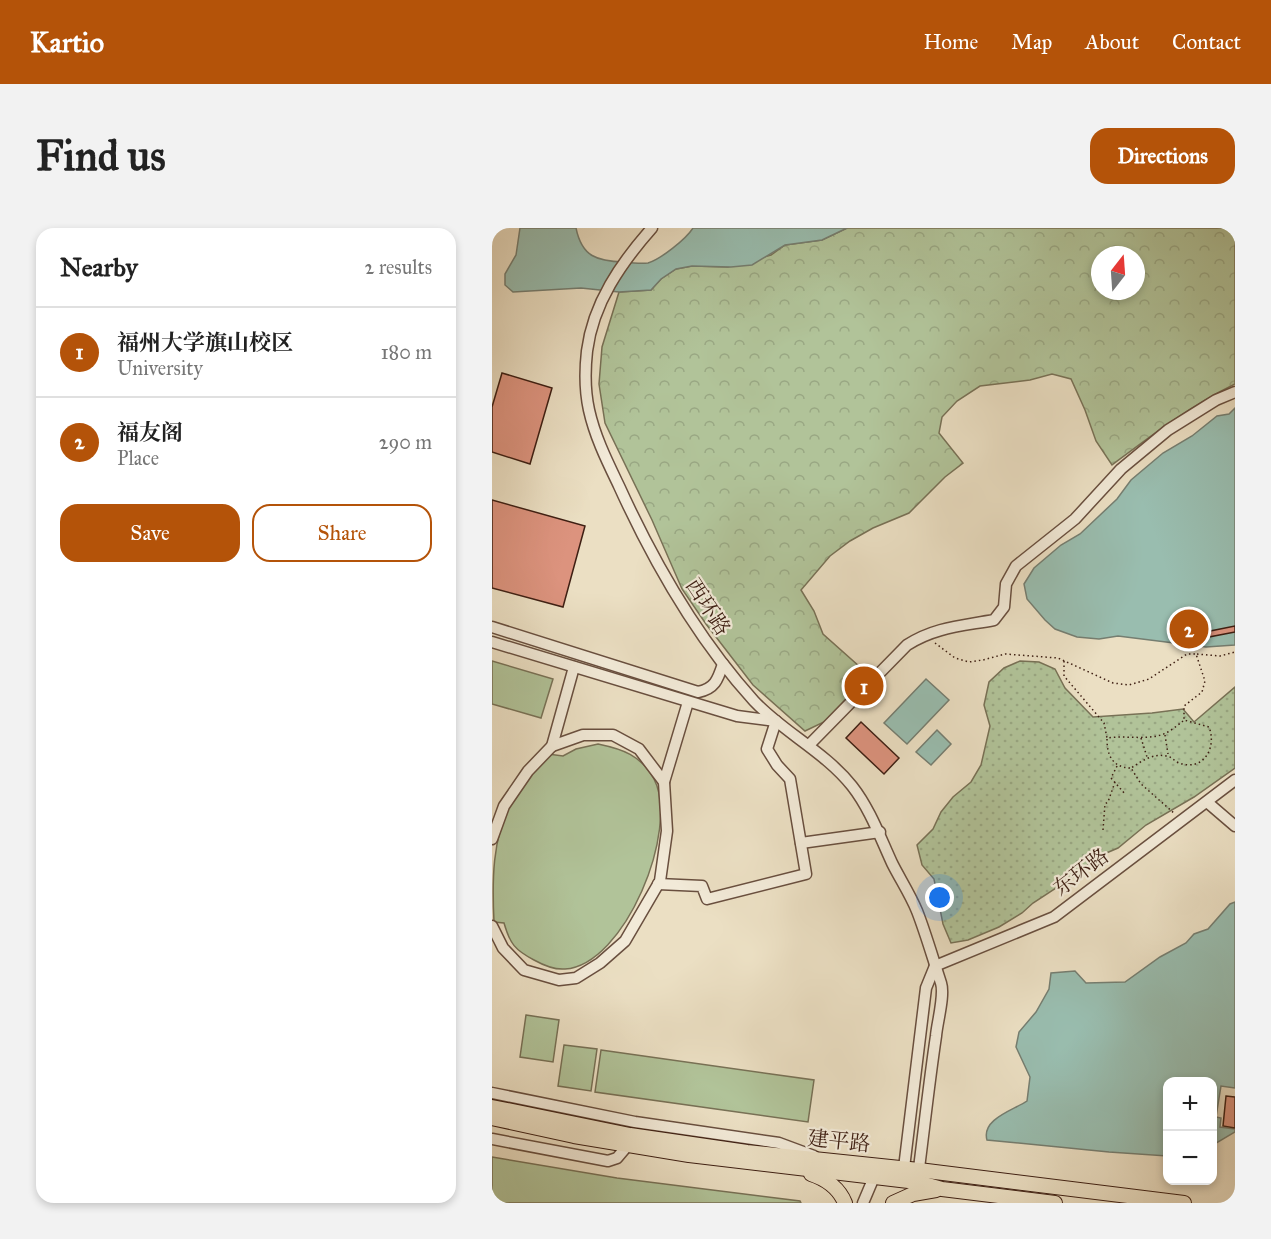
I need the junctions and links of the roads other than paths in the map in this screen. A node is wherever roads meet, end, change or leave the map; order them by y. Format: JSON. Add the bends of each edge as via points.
{"nodes":[{"id":1,"x":652,"y":228,"type":"edge"},
{"id":2,"x":1235,"y":392,"type":"edge"},
{"id":3,"x":492,"y":627,"type":"edge"},
{"id":4,"x":492,"y":642,"type":"edge"},
{"id":5,"x":553,"y":646,"type":"junction"},
{"id":6,"x":549,"y":660,"type":"junction"},
{"id":7,"x":723,"y":664,"type":"junction"},
{"id":8,"x":574,"y":667,"type":"junction"},
{"id":9,"x":703,"y":691,"type":"junction"},
{"id":10,"x":694,"y":704,"type":"junction"},
{"id":11,"x":776,"y":721,"type":"junction"},
{"id":12,"x":808,"y":745,"type":"junction"},
{"id":13,"x":552,"y":746,"type":"junction"},
{"id":14,"x":1235,"y":780,"type":"edge"},
{"id":15,"x":664,"y":782,"type":"junction"},
{"id":16,"x":1207,"y":801,"type":"junction"},
{"id":17,"x":1235,"y":826,"type":"edge"},
{"id":18,"x":880,"y":832,"type":"junction"},
{"id":19,"x":492,"y":839,"type":"edge"},
{"id":20,"x":801,"y":843,"type":"junction"},
{"id":21,"x":658,"y":884,"type":"junction"},
{"id":22,"x":492,"y":926,"type":"edge"},
{"id":23,"x":935,"y":966,"type":"junction"},
{"id":24,"x":492,"y":1093,"type":"edge"},
{"id":25,"x":492,"y":1107,"type":"edge"},
{"id":26,"x":492,"y":1118,"type":"edge"},
{"id":27,"x":492,"y":1139,"type":"edge"},
{"id":28,"x":628,"y":1145,"type":"junction"},
{"id":29,"x":829,"y":1161,"type":"junction"},
{"id":30,"x":797,"y":1169,"type":"junction"},
{"id":31,"x":876,"y":1171,"type":"junction"},
{"id":32,"x":904,"y":1175,"type":"junction"},
{"id":33,"x":918,"y":1176,"type":"junction"},
{"id":34,"x":942,"y":1189,"type":"junction"},
{"id":35,"x":845,"y":1203,"type":"edge"},
{"id":36,"x":863,"y":1203,"type":"edge"},
{"id":37,"x":893,"y":1203,"type":"edge"},
{"id":38,"x":1055,"y":1203,"type":"edge"},
{"id":39,"x":1184,"y":1203,"type":"edge"}],
"edges":[{"from":1,"to":7,"type":"street","name":"西环路","via":[[631,251],[602,300],[587,351],[588,407],[596,435],[632,514],[681,606]]},
{"from":2,"to":12,"type":"street","via":[[1168,430],[1121,469],[1075,519],[1016,566],[1006,584],[1004,607],[994,620],[937,630],[907,645]]},
{"from":3,"to":5,"type":"street"},
{"from":4,"to":6,"type":"street"},
{"from":5,"to":6,"type":"street"},
{"from":5,"to":9,"type":"street"},
{"from":6,"to":8,"type":"street"},
{"from":7,"to":9,"type":"street","via":[[717,683]]},
{"from":7,"to":11,"type":"street","name":"西环路","via":[[756,704]]},
{"from":8,"to":10,"type":"street"},
{"from":8,"to":13,"type":"street"},
{"from":9,"to":10,"type":"street"},
{"from":10,"to":11,"type":"street","via":[[737,716]]},
{"from":10,"to":15,"type":"street"},
{"from":11,"to":12,"type":"street","name":"西环路"},
{"from":11,"to":20,"type":"street","via":[[767,749],[790,779]]},
{"from":12,"to":18,"type":"street","name":"西环路","via":[[852,785]]},
{"from":13,"to":15,"type":"street","via":[[583,735],[613,735],[639,749]]},
{"from":13,"to":19,"type":"street","via":[[528,771],[504,806]]},
{"from":14,"to":16,"type":"street","name":"东环路"},
{"from":15,"to":21,"type":"street","via":[[667,831]]},
{"from":16,"to":17,"type":"street"},
{"from":16,"to":23,"type":"street","name":"东环路","via":[[1054,918]]},
{"from":18,"to":20,"type":"street"},
{"from":18,"to":23,"type":"street","name":"西环路","via":[[916,910]]},
{"from":20,"to":21,"type":"street","via":[[806,874],[707,899],[702,886]]},
{"from":21,"to":22,"type":"street","via":[[625,941],[576,978],[559,980],[524,970],[503,948]]},
{"from":23,"to":32,"type":"street","via":[[926,988]]},
{"from":23,"to":33,"type":"street","name":"西环路","via":[[942,987]]},
{"from":24,"to":29,"type":"street","via":[[635,1122],[779,1143]]},
{"from":25,"to":29,"type":"main road","name":"建平路","via":[[630,1135]]},
{"from":26,"to":28,"type":"main road","name":"建平路"},
{"from":27,"to":28,"type":"street","via":[[608,1161],[617,1158]]},
{"from":28,"to":30,"type":"main road","name":"建平路"},
{"from":29,"to":31,"type":"main road","name":"建平路"},
{"from":30,"to":31,"type":"main road","name":"建平路"},
{"from":30,"to":35,"type":"main road","via":[[832,1185]]},
{"from":31,"to":32,"type":"main road","name":"建平路"},
{"from":31,"to":36,"type":"street"},
{"from":32,"to":33,"type":"main road","name":"建平路"},
{"from":33,"to":34,"type":"main road","name":"建平路"},
{"from":33,"to":39,"type":"main road","name":"建平路"},
{"from":34,"to":37,"type":"main road","via":[[913,1194]]},
{"from":34,"to":38,"type":"main road","name":"建平路"}]}
